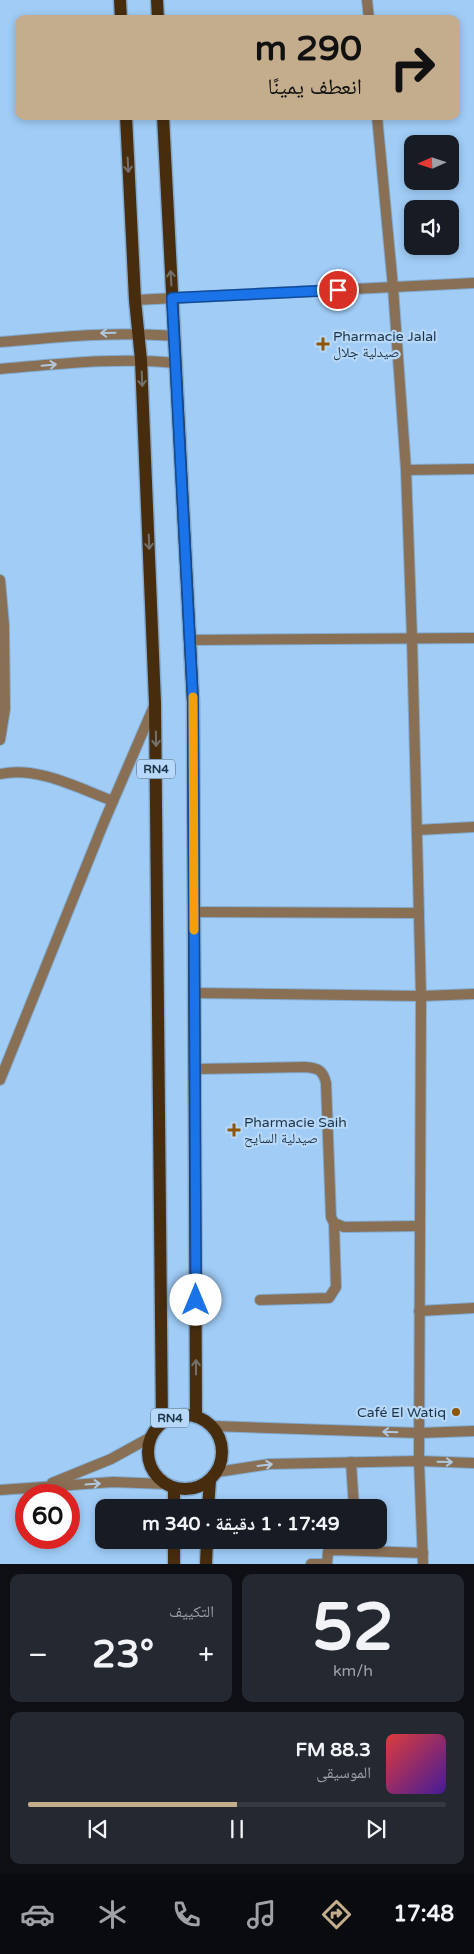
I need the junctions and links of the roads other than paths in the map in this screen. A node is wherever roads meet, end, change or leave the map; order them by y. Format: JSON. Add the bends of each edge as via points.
{"nodes":[{"id":1,"x":120,"y":0,"type":"edge"},
{"id":2,"x":157,"y":0,"type":"edge"},
{"id":3,"x":367,"y":0,"type":"edge"},
{"id":4,"x":121,"y":15,"type":"edge"},
{"id":5,"x":158,"y":15,"type":"edge"},
{"id":6,"x":368,"y":15,"type":"edge"},
{"id":7,"x":126,"y":120,"type":"edge"},
{"id":8,"x":163,"y":120,"type":"edge"},
{"id":9,"x":377,"y":120,"type":"edge"},
{"id":10,"x":474,"y":284,"type":"edge"},
{"id":11,"x":393,"y":287,"type":"junction"},
{"id":12,"x":172,"y":298,"type":"junction"},
{"id":13,"x":135,"y":300,"type":"junction"},
{"id":14,"x":138,"y":333,"type":"junction"},
{"id":15,"x":174,"y":336,"type":"junction"},
{"id":16,"x":0,"y":342,"type":"edge"},
{"id":17,"x":141,"y":360,"type":"junction"},
{"id":18,"x":176,"y":363,"type":"junction"},
{"id":19,"x":0,"y":369,"type":"edge"},
{"id":20,"x":474,"y":469,"type":"edge"},
{"id":21,"x":406,"y":470,"type":"junction"},
{"id":22,"x":0,"y":580,"type":"edge"},
{"id":23,"x":412,"y":638,"type":"junction"},
{"id":24,"x":474,"y":638,"type":"edge"},
{"id":25,"x":190,"y":640,"type":"junction"},
{"id":26,"x":156,"y":703,"type":"junction"},
{"id":27,"x":0,"y":740,"type":"edge"},
{"id":28,"x":0,"y":774,"type":"edge"},
{"id":29,"x":113,"y":801,"type":"junction"},
{"id":30,"x":474,"y":827,"type":"edge"},
{"id":31,"x":417,"y":830,"type":"junction"},
{"id":32,"x":194,"y":912,"type":"junction"},
{"id":33,"x":419,"y":913,"type":"junction"},
{"id":34,"x":194,"y":993,"type":"junction"},
{"id":35,"x":474,"y":994,"type":"edge"},
{"id":36,"x":422,"y":996,"type":"junction"},
{"id":37,"x":195,"y":1070,"type":"junction"},
{"id":38,"x":0,"y":1080,"type":"edge"},
{"id":39,"x":334,"y":1223,"type":"junction"},
{"id":40,"x":420,"y":1226,"type":"junction"},
{"id":41,"x":260,"y":1300,"type":"dead end"},
{"id":42,"x":474,"y":1308,"type":"edge"},
{"id":43,"x":419,"y":1311,"type":"junction"},
{"id":44,"x":196,"y":1416,"type":"junction"},
{"id":45,"x":162,"y":1422,"type":"junction"},
{"id":46,"x":212,"y":1426,"type":"junction"},
{"id":47,"x":474,"y":1430,"type":"edge"},
{"id":48,"x":420,"y":1433,"type":"junction"},
{"id":49,"x":151,"y":1437,"type":"junction"},
{"id":50,"x":351,"y":1462,"type":"junction"},
{"id":51,"x":419,"y":1462,"type":"junction"},
{"id":52,"x":474,"y":1463,"type":"edge"},
{"id":53,"x":213,"y":1476,"type":"junction"},
{"id":54,"x":51,"y":1484,"type":"edge"},
{"id":55,"x":80,"y":1484,"type":"edge"},
{"id":56,"x":170,"y":1486,"type":"junction"},
{"id":57,"x":15,"y":1489,"type":"edge"},
{"id":58,"x":0,"y":1490,"type":"edge"},
{"id":59,"x":172,"y":1499,"type":"edge"},
{"id":60,"x":209,"y":1499,"type":"edge"},
{"id":61,"x":353,"y":1499,"type":"edge"},
{"id":62,"x":174,"y":1549,"type":"edge"},
{"id":63,"x":207,"y":1549,"type":"edge"},
{"id":64,"x":339,"y":1549,"type":"edge"},
{"id":65,"x":387,"y":1549,"type":"edge"},
{"id":66,"x":423,"y":1553,"type":"junction"},
{"id":67,"x":174,"y":1564,"type":"edge"},
{"id":68,"x":206,"y":1564,"type":"edge"},
{"id":69,"x":311,"y":1564,"type":"edge"},
{"id":70,"x":327,"y":1564,"type":"edge"},
{"id":71,"x":423,"y":1564,"type":"edge"}],
"edges":[{"from":1,"to":4,"type":"main road"},
{"from":2,"to":5,"type":"main road"},
{"from":3,"to":6,"type":"street"},
{"from":7,"to":13,"type":"main road","number":"RN4","one_way":true},
{"from":12,"to":8,"type":"main road","number":"RN4","one_way":true},
{"from":9,"to":11,"type":"street"},
{"from":10,"to":11,"type":"street"},
{"from":11,"to":12,"type":"street"},
{"from":11,"to":21,"type":"street"},
{"from":12,"to":13,"type":"street"},
{"from":12,"to":15,"type":"main road","number":"RN4"},
{"from":13,"to":14,"type":"main road","number":"RN4"},
{"from":14,"to":15,"type":"street"},
{"from":14,"to":16,"type":"street","one_way":true},
{"from":14,"to":17,"type":"main road","number":"RN4"},
{"from":15,"to":18,"type":"main road","number":"RN4"},
{"from":17,"to":18,"type":"street"},
{"from":19,"to":17,"type":"street","one_way":true},
{"from":17,"to":26,"type":"main road","number":"RN4","one_way":true},
{"from":18,"to":25,"type":"main road","number":"RN4"},
{"from":20,"to":21,"type":"street"},
{"from":21,"to":23,"type":"street"},
{"from":22,"to":27,"type":"street","via":[[4,625],[4,709]]},
{"from":23,"to":24,"type":"street"},
{"from":23,"to":25,"type":"street"},
{"from":23,"to":31,"type":"street"},
{"from":25,"to":32,"type":"main road","number":"RN4"},
{"from":26,"to":29,"type":"street"},
{"from":26,"to":45,"type":"main road","number":"RN4","one_way":true},
{"from":28,"to":29,"type":"street","via":[[24,772],[43,776]]},
{"from":29,"to":38,"type":"street"},
{"from":30,"to":31,"type":"street"},
{"from":31,"to":33,"type":"street"},
{"from":32,"to":33,"type":"street"},
{"from":32,"to":34,"type":"main road","number":"RN4"},
{"from":33,"to":36,"type":"street"},
{"from":34,"to":36,"type":"street"},
{"from":34,"to":37,"type":"main road","number":"RN4"},
{"from":35,"to":36,"type":"street"},
{"from":36,"to":40,"type":"street"},
{"from":37,"to":39,"type":"street","via":[[305,1068],[319,1069],[324,1073],[331,1217]]},
{"from":44,"to":37,"type":"main road","number":"RN4","one_way":true},
{"from":39,"to":40,"type":"street","via":[[344,1227]]},
{"from":39,"to":41,"type":"street","via":[[336,1288],[329,1298]]},
{"from":40,"to":43,"type":"street"},
{"from":42,"to":43,"type":"street"},
{"from":43,"to":48,"type":"street"},
{"from":44,"to":45,"type":"main road","number":"RN4","via":[[178,1415]]},
{"from":44,"to":46,"type":"main road","number":"RN4"},
{"from":45,"to":49,"type":"main road","number":"RN4"},
{"from":48,"to":46,"type":"street","one_way":true},
{"from":46,"to":53,"type":"main road","via":[[220,1437],[223,1451]]},
{"from":47,"to":48,"type":"street"},
{"from":48,"to":51,"type":"street"},
{"from":49,"to":54,"type":"street","via":[[111,1459]]},
{"from":49,"to":56,"type":"main road","number":"RN4","via":[[148,1458],[158,1477]]},
{"from":50,"to":51,"type":"street"},
{"from":53,"to":50,"type":"street","one_way":true,"via":[[270,1464]]},
{"from":50,"to":61,"type":"street"},
{"from":51,"to":52,"type":"street","one_way":true},
{"from":51,"to":66,"type":"street"},
{"from":53,"to":56,"type":"main road","via":[[201,1486],[190,1489]]},
{"from":53,"to":60,"type":"main road"},
{"from":55,"to":56,"type":"street","one_way":true,"via":[[114,1482]]},
{"from":56,"to":59,"type":"main road"},
{"from":57,"to":58,"type":"street"},
{"from":62,"to":67,"type":"main road"},
{"from":63,"to":68,"type":"main road"},
{"from":64,"to":70,"type":"street","via":[[328,1552]]},
{"from":65,"to":66,"type":"street"},
{"from":66,"to":71,"type":"street"},
{"from":69,"to":70,"type":"street"}]}
